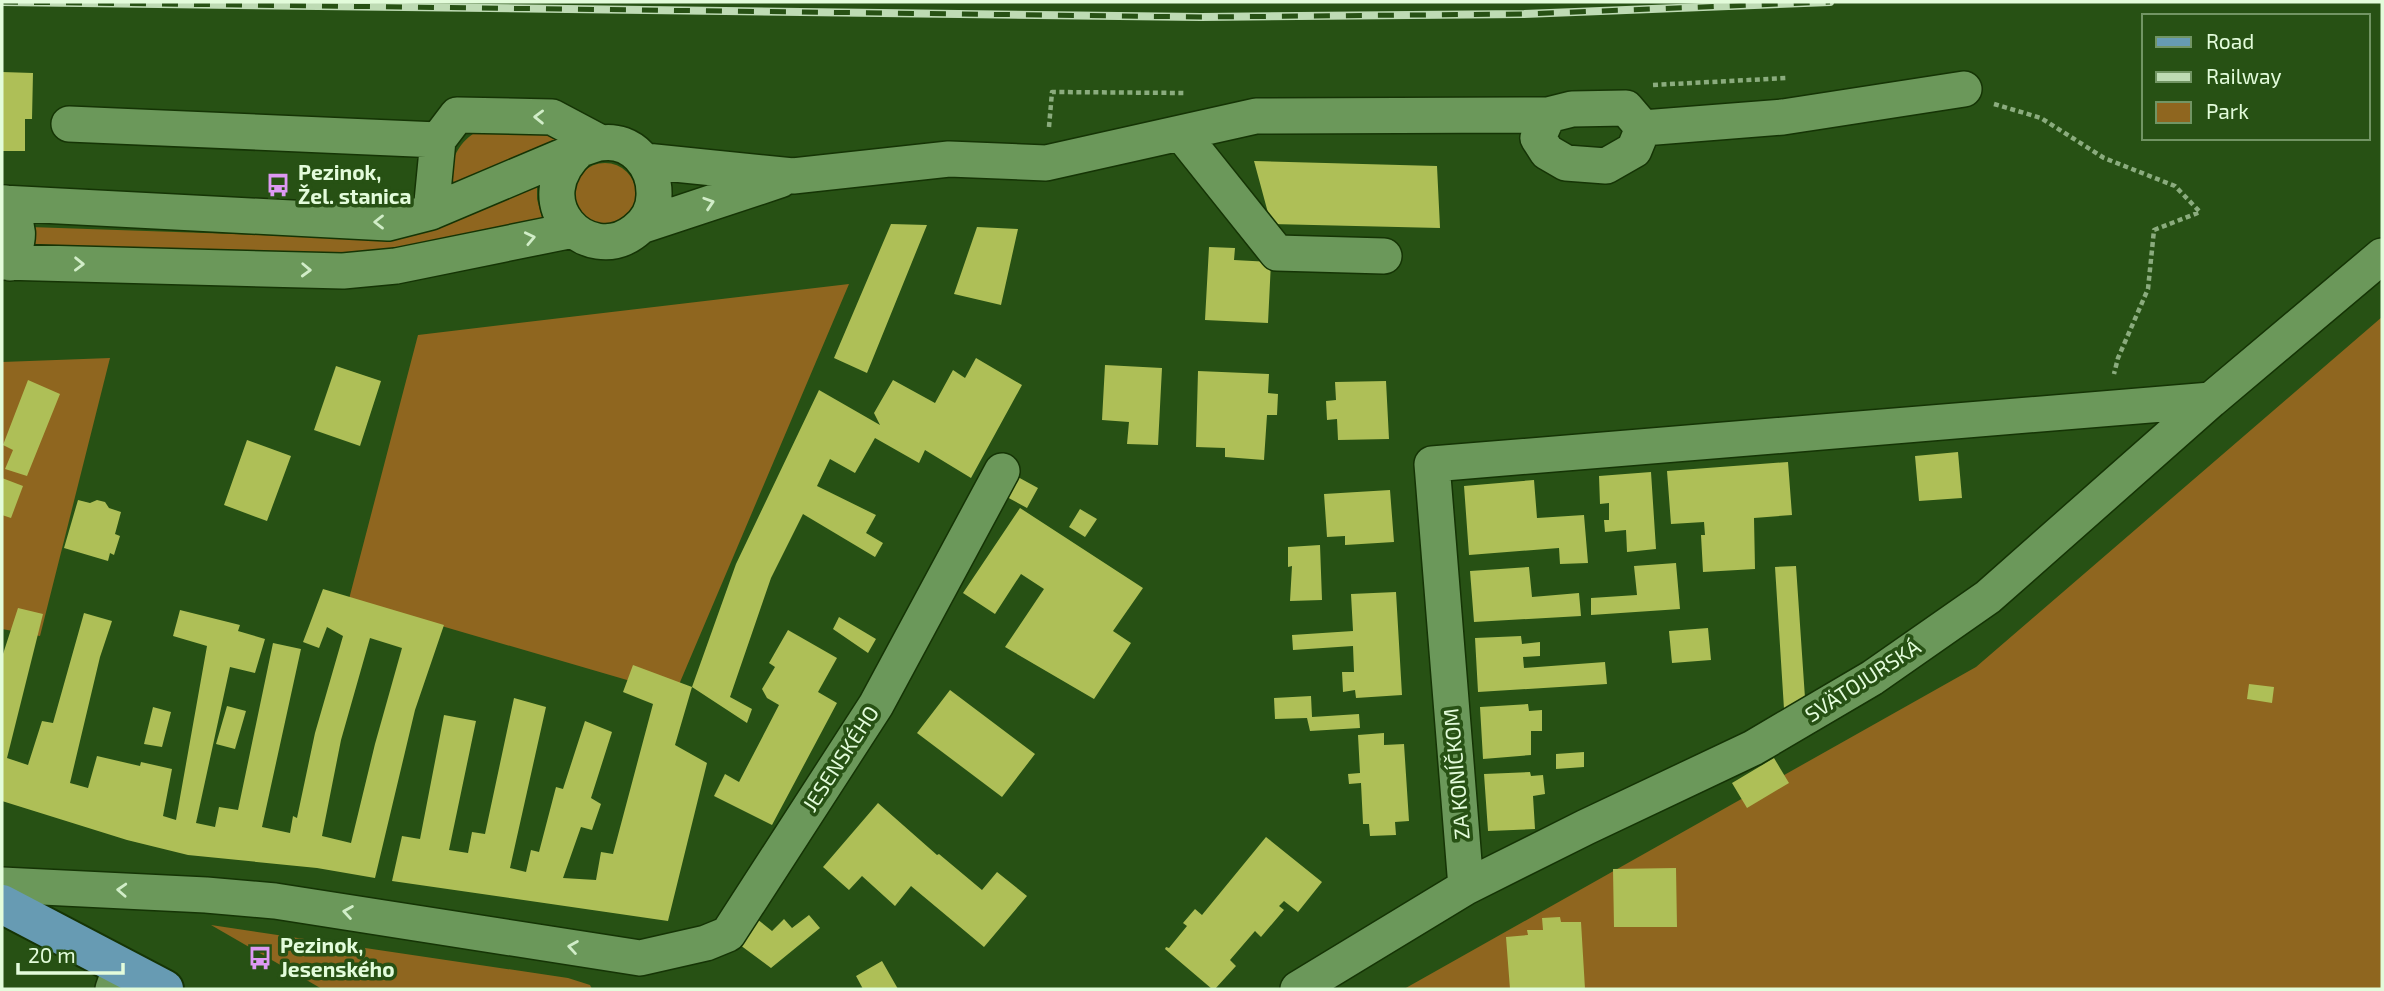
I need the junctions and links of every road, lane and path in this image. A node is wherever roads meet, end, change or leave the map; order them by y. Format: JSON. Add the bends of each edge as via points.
{"nodes":[{"id":1,"x":1964,"y":89,"type":"joint"},
{"id":2,"x":1548,"y":115,"type":"junction"},
{"id":3,"x":69,"y":124,"type":"dead end"},
{"id":4,"x":1643,"y":128,"type":"junction"},
{"id":5,"x":1181,"y":133,"type":"junction"},
{"id":6,"x":438,"y":140,"type":"junction"},
{"id":7,"x":590,"y":146,"type":"junction"},
{"id":8,"x":645,"y":161,"type":"junction"},
{"id":9,"x":793,"y":176,"type":"junction"},
{"id":10,"x":4,"y":203,"type":"edge"},
{"id":11,"x":430,"y":212,"type":"junction"},
{"id":12,"x":644,"y":225,"type":"junction"},
{"id":13,"x":573,"y":230,"type":"junction"},
{"id":14,"x":1384,"y":256,"type":"dead end"},
{"id":15,"x":2382,"y":256,"type":"edge"},
{"id":16,"x":6,"y":262,"type":"edge"},
{"id":17,"x":2211,"y":400,"type":"junction"},
{"id":18,"x":2106,"y":409,"type":"junction"},
{"id":19,"x":1002,"y":471,"type":"dead end"},
{"id":20,"x":2,"y":884,"type":"edge"},
{"id":21,"x":1466,"y":887,"type":"junction"},
{"id":22,"x":2,"y":904,"type":"edge"},
{"id":23,"x":640,"y":974,"type":"edge"},
{"id":24,"x":117,"y":977,"type":"edge"},
{"id":25,"x":164,"y":989,"type":"edge"},
{"id":26,"x":1298,"y":989,"type":"edge"}],
"edges":[{"from":1,"to":4,"type":"street","via":[[1783,117]]},
{"from":1,"to":18,"type":"path","via":[[2041,118],[2104,158],[2175,186],[2200,212],[2154,230],[2148,289],[2118,358]]},
{"from":2,"to":4,"type":"street","via":[[1572,109],[1626,108]]},
{"from":2,"to":4,"type":"street","via":[[1538,138],[1548,152],[1566,163],[1606,166],[1634,150]]},
{"from":2,"to":5,"type":"street","via":[[1256,116]]},
{"from":3,"to":6,"type":"street"},
{"from":5,"to":9,"type":"street","via":[[1046,163],[949,159]]},
{"from":5,"to":14,"type":"street","via":[[1277,253]]},
{"from":7,"to":6,"type":"street","one_way":true,"via":[[552,117],[457,115]]},
{"from":6,"to":11,"type":"street"},
{"from":7,"to":8,"type":"street","via":[[617,143]]},
{"from":7,"to":11,"type":"street"},
{"from":7,"to":13,"type":"street","via":[[566,162],[558,178],[556,197],[561,215]]},
{"from":8,"to":9,"type":"street"},
{"from":8,"to":12,"type":"street","via":[[655,182],[654,205]]},
{"from":12,"to":9,"type":"street","one_way":true},
{"from":11,"to":10,"type":"street","one_way":true,"via":[[388,223]]},
{"from":10,"to":16,"type":"street","via":[[18,223],[18,242]]},
{"from":12,"to":13,"type":"street","via":[[628,237],[609,242]]},
{"from":16,"to":13,"type":"street","one_way":true,"via":[[343,271],[396,267]]},
{"from":15,"to":17,"type":"street","name":"SVÄTOJURSKÁ"},
{"from":17,"to":18,"type":"street"},
{"from":17,"to":21,"type":"street","name":"SVÄTOJURSKÁ","via":[[1988,597],[1872,678],[1753,748]]},
{"from":18,"to":21,"type":"street","name":"ZA KONÍČKOM","via":[[1432,464]]},
{"from":19,"to":23,"type":"street","name":"JESENSKÉHO","via":[[876,705],[728,934]]},
{"from":23,"to":20,"type":"street","one_way":true,"via":[[275,901]]},
{"from":21,"to":26,"type":"street"},
{"from":22,"to":24,"type":"main road"},
{"from":24,"to":25,"type":"main road"}]}
